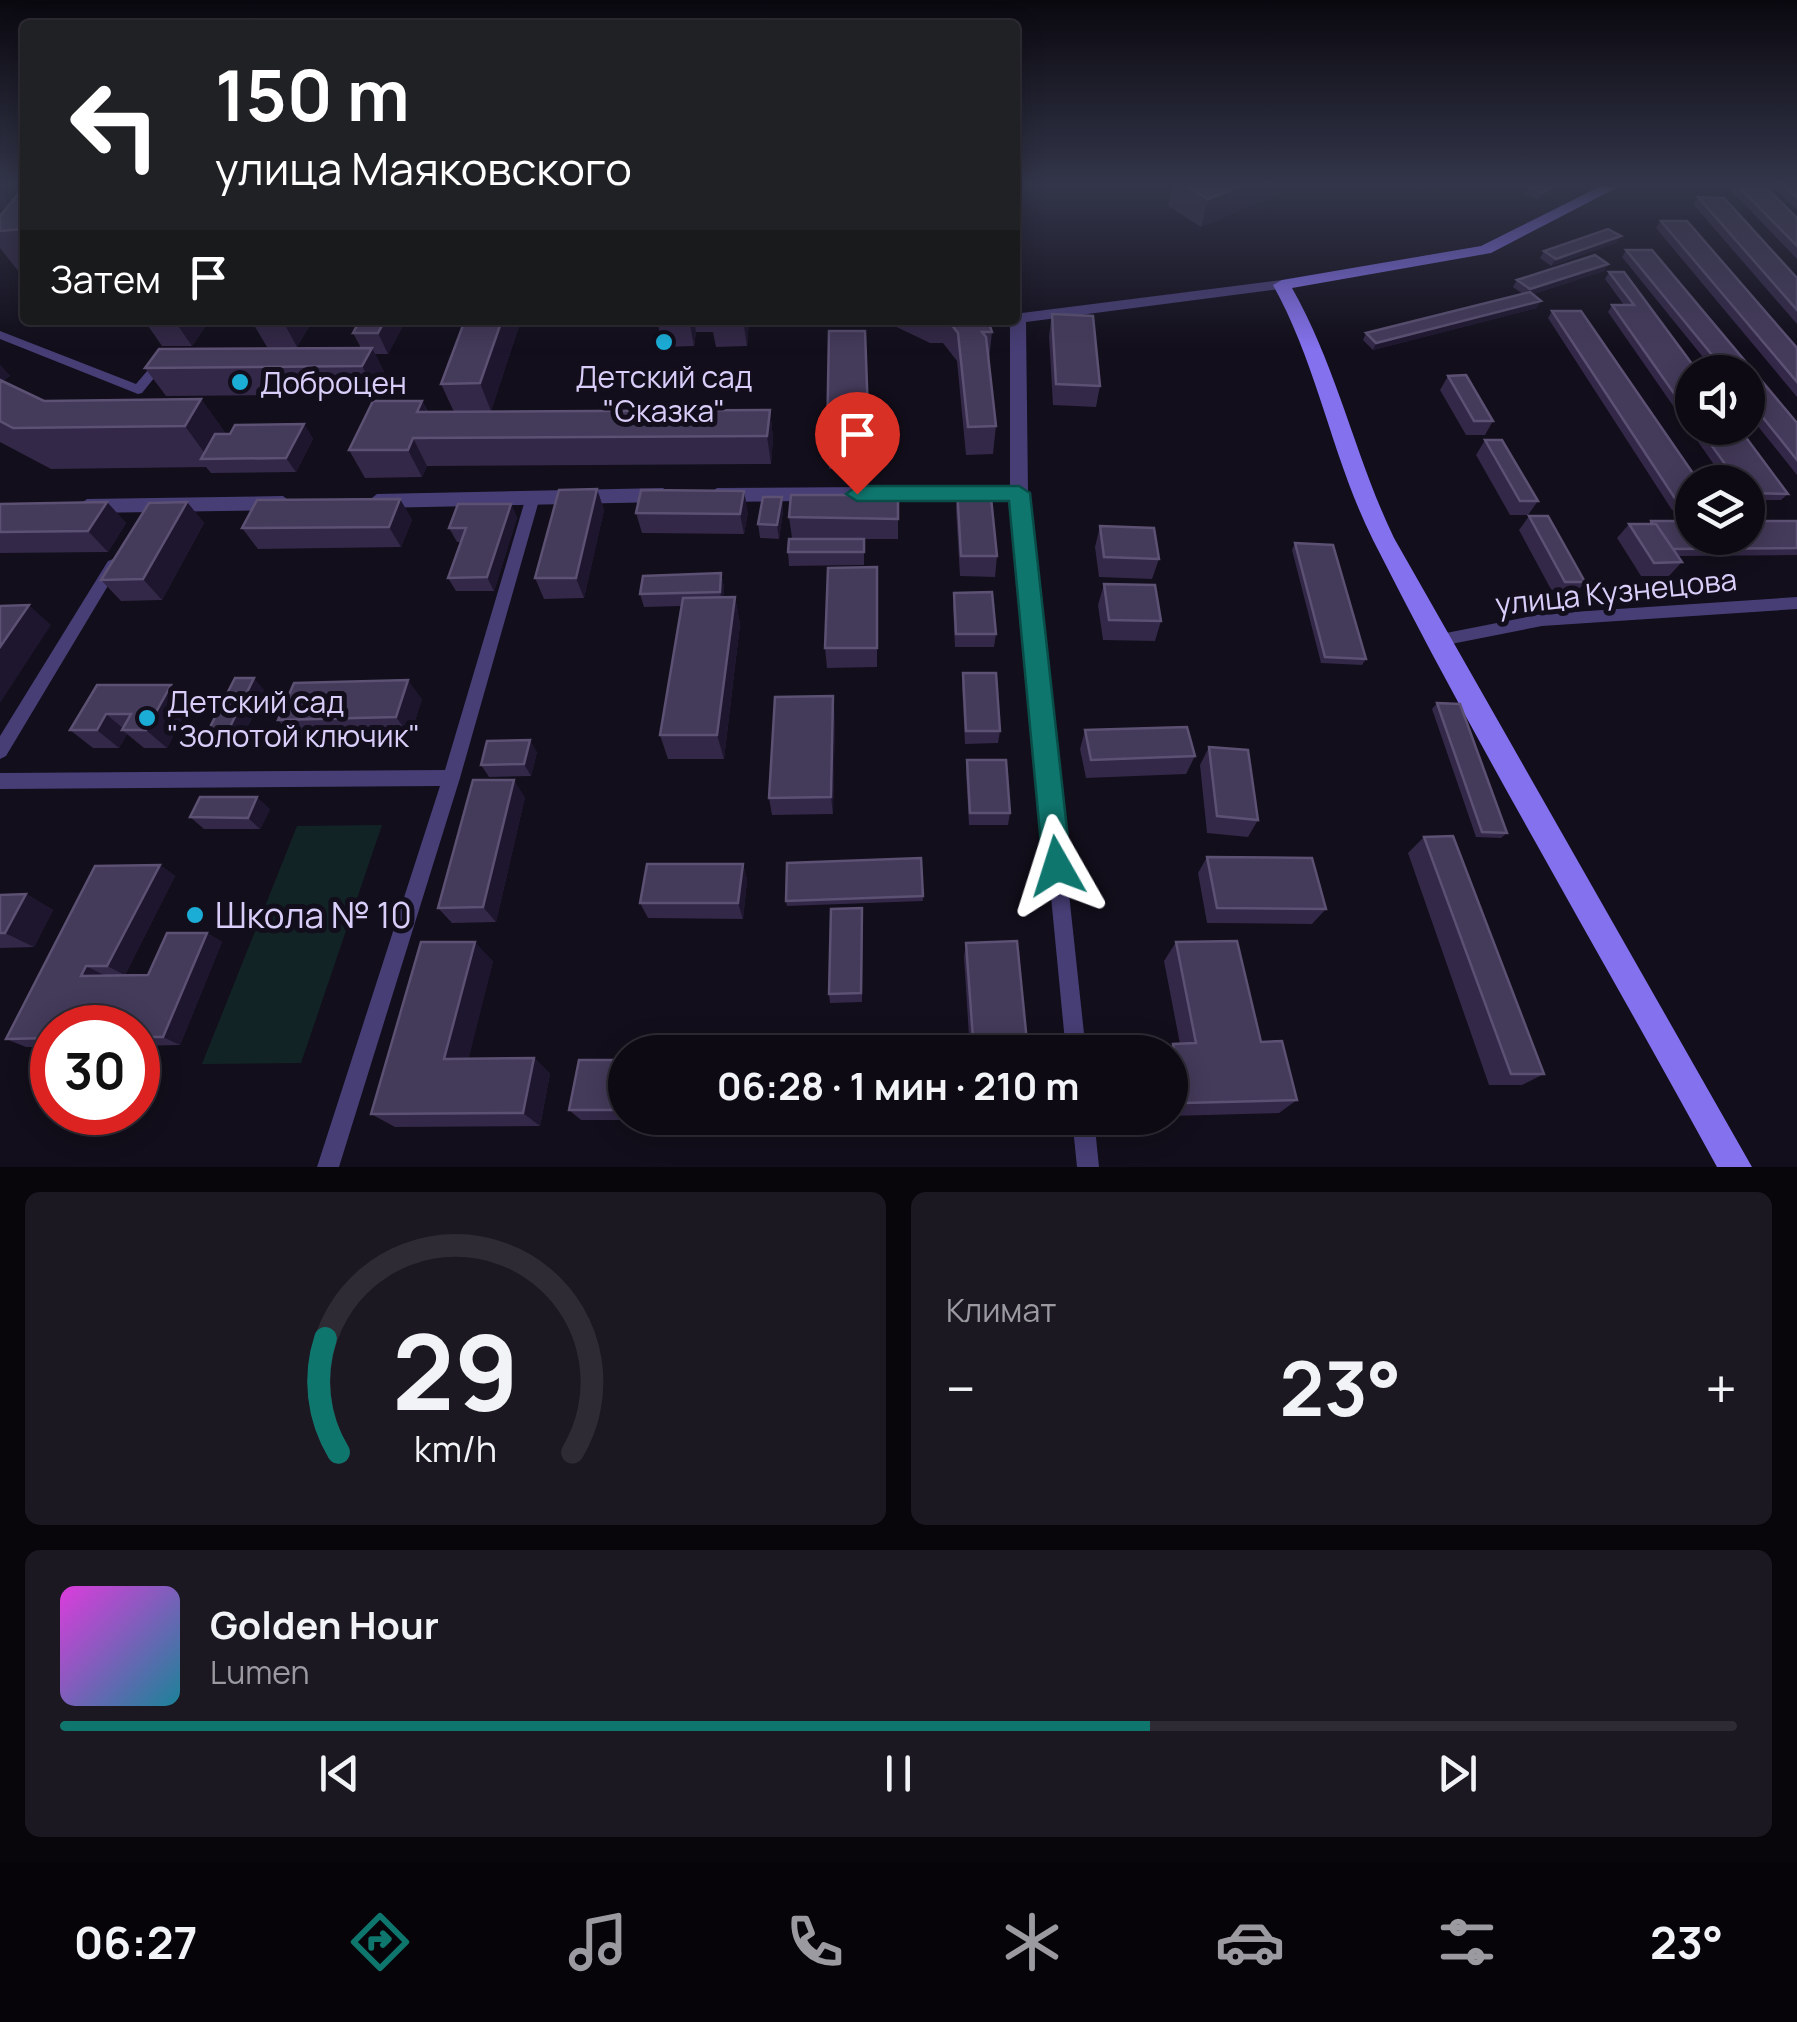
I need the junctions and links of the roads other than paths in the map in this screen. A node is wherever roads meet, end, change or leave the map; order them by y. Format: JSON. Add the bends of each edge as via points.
{"nodes":[{"id":1,"x":1505,"y":240,"type":"edge"},
{"id":2,"x":1282,"y":285,"type":"junction"},
{"id":3,"x":1020,"y":317,"type":"edge"},
{"id":4,"x":1016,"y":325,"type":"edge"},
{"id":5,"x":0,"y":336,"type":"edge"},
{"id":6,"x":157,"y":367,"type":"edge"},
{"id":7,"x":1019,"y":493,"type":"junction"},
{"id":8,"x":533,"y":497,"type":"junction"},
{"id":9,"x":354,"y":501,"type":"edge"},
{"id":10,"x":298,"y":502,"type":"edge"},
{"id":11,"x":74,"y":506,"type":"edge"},
{"id":12,"x":119,"y":555,"type":"edge"},
{"id":13,"x":1797,"y":603,"type":"edge"},
{"id":14,"x":1442,"y":640,"type":"junction"},
{"id":15,"x":0,"y":750,"type":"edge"},
{"id":16,"x":451,"y":778,"type":"junction"},
{"id":17,"x":0,"y":781,"type":"edge"},
{"id":18,"x":1074,"y":1035,"type":"edge"},
{"id":19,"x":1085,"y":1135,"type":"edge"},
{"id":20,"x":328,"y":1167,"type":"edge"},
{"id":21,"x":1088,"y":1167,"type":"edge"},
{"id":22,"x":1735,"y":1167,"type":"edge"}],
"edges":[{"from":1,"to":2,"type":"main road","via":[[1486,250]]},
{"from":2,"to":3,"type":"street"},
{"from":2,"to":14,"type":"main road","via":[[1306,323],[1381,533]]},
{"from":4,"to":7,"type":"street"},
{"from":5,"to":6,"type":"street","via":[[138,390]]},
{"from":7,"to":8,"type":"street"},
{"from":7,"to":18,"type":"street"},
{"from":8,"to":9,"type":"street"},
{"from":8,"to":16,"type":"street"},
{"from":10,"to":11,"type":"street","via":[[144,514]]},
{"from":12,"to":15,"type":"street"},
{"from":13,"to":14,"type":"street","name":"улица Кузнецова","via":[[1542,620]]},
{"from":14,"to":22,"type":"main road"},
{"from":16,"to":17,"type":"street"},
{"from":16,"to":20,"type":"street"},
{"from":19,"to":21,"type":"street"}]}
